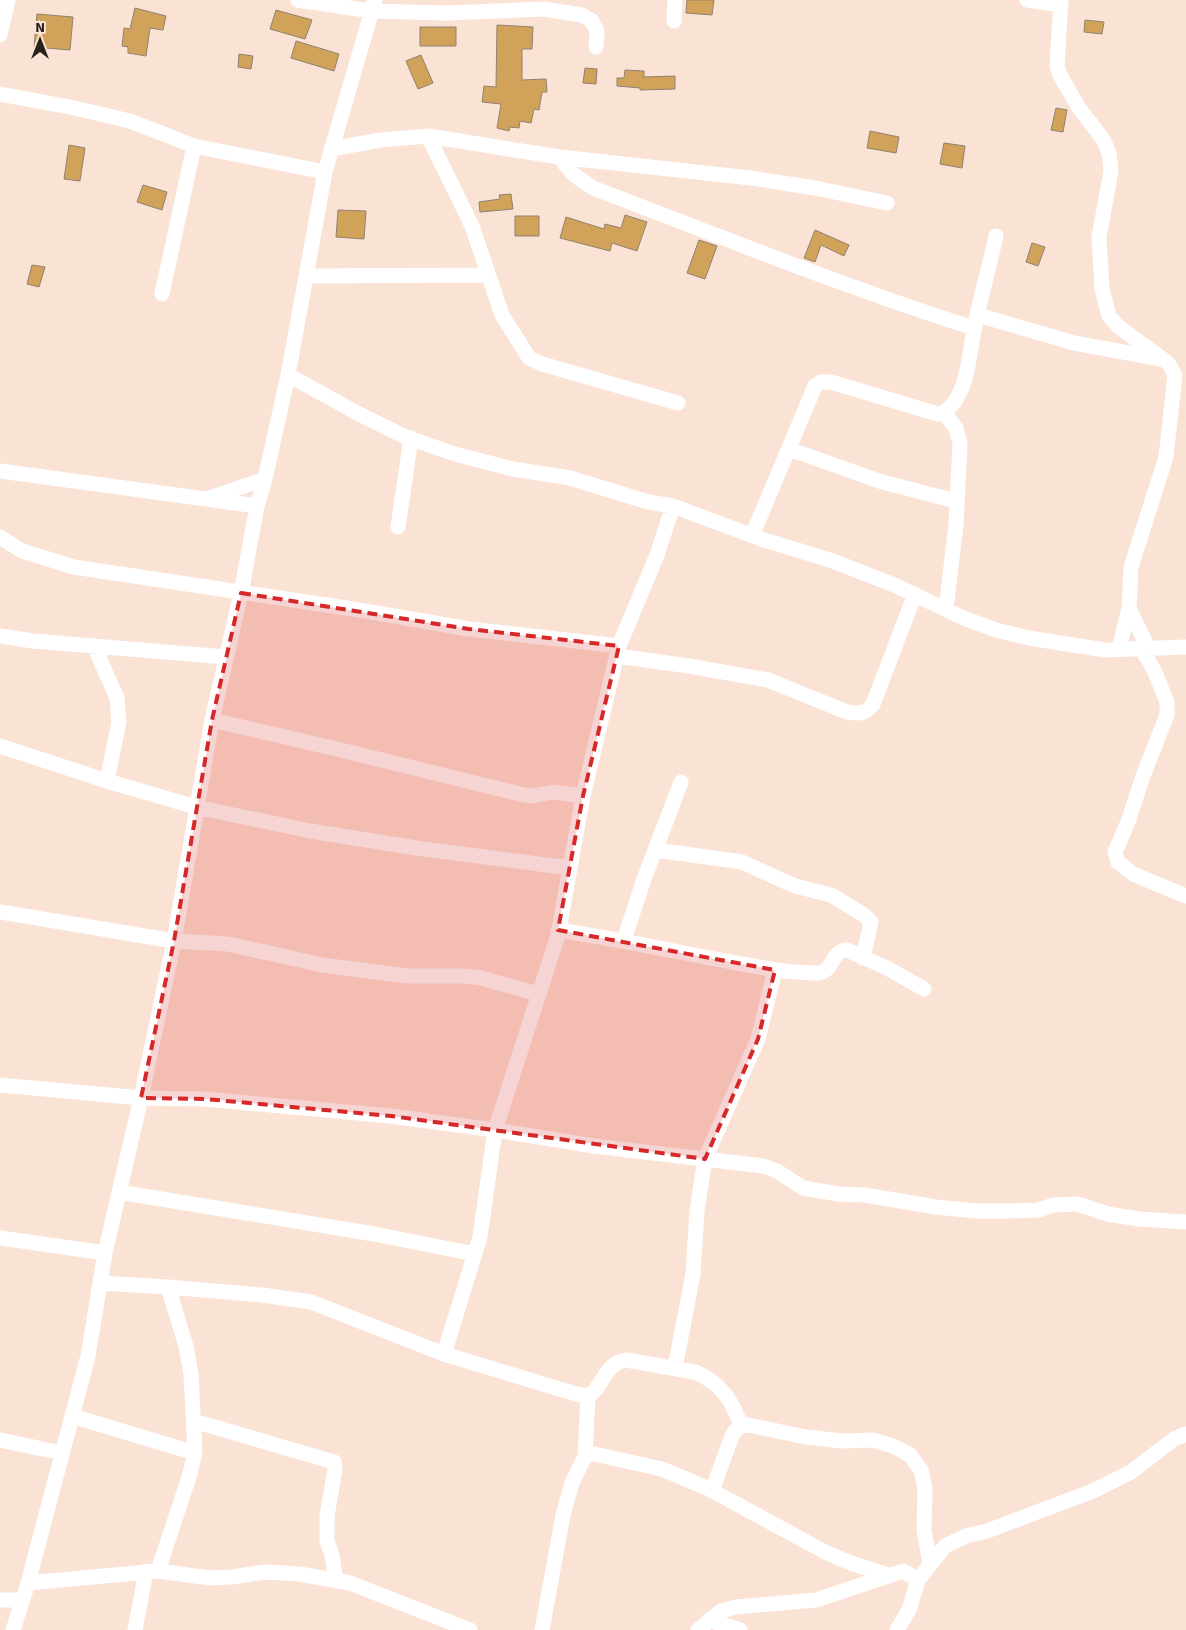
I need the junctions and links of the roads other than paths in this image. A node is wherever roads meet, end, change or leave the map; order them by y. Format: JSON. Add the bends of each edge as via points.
{"nodes":[{"id":1,"x":8,"y":0,"type":"edge"},
{"id":2,"x":298,"y":0,"type":"edge"},
{"id":3,"x":676,"y":0,"type":"edge"},
{"id":4,"x":1027,"y":0,"type":"edge"},
{"id":5,"x":1060,"y":3,"type":"edge"},
{"id":6,"x":373,"y":5,"type":"edge"},
{"id":7,"x":674,"y":21,"type":"dead end"},
{"id":8,"x":0,"y":35,"type":"edge"},
{"id":9,"x":596,"y":47,"type":"dead end"},
{"id":10,"x":0,"y":94,"type":"edge"},
{"id":11,"x":428,"y":136,"type":"junction"},
{"id":12,"x":194,"y":146,"type":"junction"},
{"id":13,"x":331,"y":149,"type":"junction"},
{"id":14,"x":559,"y":158,"type":"junction"},
{"id":15,"x":325,"y":172,"type":"junction"},
{"id":16,"x":887,"y":203,"type":"dead end"},
{"id":17,"x":996,"y":236,"type":"dead end"},
{"id":18,"x":487,"y":275,"type":"junction"},
{"id":19,"x":307,"y":276,"type":"junction"},
{"id":20,"x":162,"y":294,"type":"dead end"},
{"id":21,"x":976,"y":321,"type":"junction"},
{"id":22,"x":1164,"y":360,"type":"junction"},
{"id":23,"x":288,"y":375,"type":"junction"},
{"id":24,"x":678,"y":403,"type":"dead end"},
{"id":25,"x":944,"y":412,"type":"junction"},
{"id":26,"x":411,"y":438,"type":"junction"},
{"id":27,"x":789,"y":449,"type":"junction"},
{"id":28,"x":0,"y":471,"type":"edge"},
{"id":29,"x":265,"y":479,"type":"junction"},
{"id":30,"x":206,"y":499,"type":"junction"},
{"id":31,"x":956,"y":501,"type":"junction"},
{"id":32,"x":257,"y":506,"type":"junction"},
{"id":33,"x":674,"y":506,"type":"junction"},
{"id":34,"x":398,"y":527,"type":"dead end"},
{"id":35,"x":752,"y":536,"type":"junction"},
{"id":36,"x":0,"y":537,"type":"edge"},
{"id":37,"x":241,"y":593,"type":"junction"},
{"id":38,"x":915,"y":594,"type":"junction"},
{"id":39,"x":1129,"y":608,"type":"junction"},
{"id":40,"x":946,"y":609,"type":"junction"},
{"id":41,"x":0,"y":636,"type":"edge"},
{"id":42,"x":94,"y":646,"type":"junction"},
{"id":43,"x":1186,"y":647,"type":"edge"},
{"id":44,"x":1119,"y":648,"type":"junction"},
{"id":45,"x":1144,"y":648,"type":"junction"},
{"id":46,"x":618,"y":651,"type":"junction"},
{"id":47,"x":226,"y":657,"type":"junction"},
{"id":48,"x":212,"y":720,"type":"junction"},
{"id":49,"x":0,"y":746,"type":"edge"},
{"id":50,"x":107,"y":781,"type":"junction"},
{"id":51,"x":681,"y":782,"type":"dead end"},
{"id":52,"x":583,"y":796,"type":"junction"},
{"id":53,"x":196,"y":807,"type":"junction"},
{"id":54,"x":656,"y":850,"type":"junction"},
{"id":55,"x":570,"y":868,"type":"junction"},
{"id":56,"x":1186,"y":896,"type":"edge"},
{"id":57,"x":0,"y":912,"type":"edge"},
{"id":58,"x":558,"y":930,"type":"junction"},
{"id":59,"x":624,"y":940,"type":"junction"},
{"id":60,"x":174,"y":941,"type":"junction"},
{"id":61,"x":862,"y":958,"type":"junction"},
{"id":62,"x":775,"y":970,"type":"junction"},
{"id":63,"x":924,"y":988,"type":"dead end"},
{"id":64,"x":538,"y":994,"type":"junction"},
{"id":65,"x":0,"y":1085,"type":"edge"},
{"id":66,"x":141,"y":1098,"type":"junction"},
{"id":67,"x":495,"y":1130,"type":"junction"},
{"id":68,"x":705,"y":1159,"type":"junction"},
{"id":69,"x":119,"y":1192,"type":"junction"},
{"id":70,"x":1186,"y":1222,"type":"edge"},
{"id":71,"x":0,"y":1238,"type":"edge"},
{"id":72,"x":105,"y":1253,"type":"junction"},
{"id":73,"x":475,"y":1254,"type":"junction"},
{"id":74,"x":101,"y":1283,"type":"junction"},
{"id":75,"x":168,"y":1287,"type":"junction"},
{"id":76,"x":444,"y":1354,"type":"junction"},
{"id":77,"x":675,"y":1368,"type":"junction"},
{"id":78,"x":588,"y":1396,"type":"junction"},
{"id":79,"x":72,"y":1416,"type":"junction"},
{"id":80,"x":194,"y":1421,"type":"junction"},
{"id":81,"x":741,"y":1426,"type":"junction"},
{"id":82,"x":1186,"y":1434,"type":"edge"},
{"id":83,"x":0,"y":1440,"type":"edge"},
{"id":84,"x":62,"y":1453,"type":"junction"},
{"id":85,"x":195,"y":1453,"type":"junction"},
{"id":86,"x":585,"y":1456,"type":"junction"},
{"id":87,"x":712,"y":1491,"type":"junction"},
{"id":88,"x":930,"y":1564,"type":"junction"},
{"id":89,"x":152,"y":1571,"type":"junction"},
{"id":90,"x":888,"y":1575,"type":"junction"},
{"id":91,"x":918,"y":1580,"type":"junction"},
{"id":92,"x":336,"y":1581,"type":"junction"},
{"id":93,"x":28,"y":1583,"type":"junction"},
{"id":94,"x":0,"y":1600,"type":"edge"},
{"id":95,"x":21,"y":1600,"type":"junction"},
{"id":96,"x":703,"y":1625,"type":"edge"},
{"id":97,"x":13,"y":1630,"type":"edge"},
{"id":98,"x":135,"y":1630,"type":"edge"},
{"id":99,"x":470,"y":1630,"type":"edge"},
{"id":100,"x":542,"y":1630,"type":"edge"},
{"id":101,"x":740,"y":1630,"type":"edge"},
{"id":102,"x":898,"y":1630,"type":"edge"}],
"edges":[{"from":1,"to":8,"type":"street"},
{"from":2,"to":6,"type":"street"},
{"from":3,"to":7,"type":"street"},
{"from":4,"to":5,"type":"street"},
{"from":5,"to":22,"type":"street","via":[[1057,67],[1109,153],[1111,171],[1099,237],[1102,289],[1109,316]]},
{"from":6,"to":9,"type":"street","via":[[446,13],[544,10],[582,15],[592,21],[597,31]]},
{"from":6,"to":13,"type":"street"},
{"from":10,"to":12,"type":"street","via":[[130,121]]},
{"from":11,"to":13,"type":"street"},
{"from":11,"to":14,"type":"street"},
{"from":11,"to":18,"type":"street","via":[[472,226]]},
{"from":12,"to":15,"type":"street"},
{"from":12,"to":20,"type":"street"},
{"from":13,"to":15,"type":"street"},
{"from":14,"to":16,"type":"street","via":[[751,178]]},
{"from":14,"to":21,"type":"street","via":[[573,174],[593,188],[922,311]]},
{"from":15,"to":19,"type":"street"},
{"from":17,"to":21,"type":"street"},
{"from":18,"to":19,"type":"street"},
{"from":18,"to":24,"type":"street","via":[[502,316],[529,358]]},
{"from":19,"to":23,"type":"street"},
{"from":21,"to":22,"type":"street"},
{"from":21,"to":25,"type":"street","via":[[961,390],[951,408]]},
{"from":22,"to":39,"type":"street","via":[[1174,375],[1166,457],[1131,567]]},
{"from":23,"to":26,"type":"street"},
{"from":23,"to":29,"type":"street"},
{"from":25,"to":27,"type":"street","via":[[938,414],[831,382],[821,382],[815,386]]},
{"from":25,"to":31,"type":"street","via":[[956,428],[960,444]]},
{"from":26,"to":33,"type":"street","via":[[455,454],[514,469],[570,478],[648,502]]},
{"from":26,"to":34,"type":"street"},
{"from":27,"to":31,"type":"street","via":[[882,482]]},
{"from":27,"to":35,"type":"street"},
{"from":28,"to":30,"type":"street"},
{"from":29,"to":30,"type":"street"},
{"from":29,"to":32,"type":"street"},
{"from":30,"to":32,"type":"street"},
{"from":31,"to":40,"type":"street","via":[[956,533]]},
{"from":32,"to":37,"type":"street"},
{"from":33,"to":35,"type":"street"},
{"from":33,"to":46,"type":"street"},
{"from":35,"to":38,"type":"street","via":[[830,560]]},
{"from":36,"to":37,"type":"street","via":[[22,552],[74,567]]},
{"from":37,"to":46,"type":"street"},
{"from":37,"to":47,"type":"street"},
{"from":38,"to":40,"type":"street"},
{"from":38,"to":46,"type":"street","via":[[873,704],[859,714],[768,680]]},
{"from":39,"to":44,"type":"street"},
{"from":39,"to":45,"type":"street"},
{"from":40,"to":44,"type":"street","via":[[966,619],[1029,638],[1105,650]]},
{"from":41,"to":42,"type":"street"},
{"from":42,"to":47,"type":"street"},
{"from":42,"to":50,"type":"street","via":[[117,698],[119,722]]},
{"from":43,"to":45,"type":"street"},
{"from":44,"to":45,"type":"street"},
{"from":45,"to":56,"type":"street","via":[[1167,702],[1167,715],[1115,852],[1118,862],[1133,874]]},
{"from":46,"to":52,"type":"street"},
{"from":47,"to":48,"type":"street"},
{"from":48,"to":52,"type":"street","via":[[524,795],[553,792]]},
{"from":48,"to":53,"type":"street"},
{"from":49,"to":50,"type":"street"},
{"from":50,"to":53,"type":"street"},
{"from":51,"to":54,"type":"street"},
{"from":52,"to":55,"type":"street"},
{"from":53,"to":55,"type":"street","via":[[310,831],[414,848]]},
{"from":53,"to":60,"type":"street"},
{"from":54,"to":59,"type":"street"},
{"from":54,"to":61,"type":"street","via":[[742,862],[795,886],[831,895],[864,914],[871,922]]},
{"from":55,"to":58,"type":"street"},
{"from":57,"to":60,"type":"street"},
{"from":58,"to":59,"type":"street"},
{"from":58,"to":64,"type":"street"},
{"from":59,"to":62,"type":"street"},
{"from":60,"to":64,"type":"street","via":[[228,944],[322,964],[407,976],[481,978]]},
{"from":60,"to":66,"type":"street"},
{"from":61,"to":62,"type":"street","via":[[841,950],[827,970],[820,973]]},
{"from":61,"to":63,"type":"street"},
{"from":62,"to":68,"type":"street","via":[[758,1039]]},
{"from":64,"to":67,"type":"street"},
{"from":65,"to":66,"type":"street"},
{"from":66,"to":67,"type":"street","via":[[205,1099],[391,1116]]},
{"from":66,"to":69,"type":"street"},
{"from":67,"to":68,"type":"street"},
{"from":67,"to":73,"type":"street"},
{"from":68,"to":70,"type":"street","via":[[763,1166],[803,1188],[936,1208],[1008,1212],[1077,1204],[1108,1214]]},
{"from":68,"to":77,"type":"street","via":[[697,1211],[693,1274]]},
{"from":69,"to":72,"type":"street"},
{"from":69,"to":73,"type":"street"},
{"from":71,"to":72,"type":"street"},
{"from":72,"to":74,"type":"street"},
{"from":73,"to":76,"type":"street"},
{"from":74,"to":75,"type":"street"},
{"from":74,"to":79,"type":"street","via":[[88,1356]]},
{"from":75,"to":76,"type":"street","via":[[311,1302]]},
{"from":75,"to":80,"type":"street","via":[[186,1346]]},
{"from":76,"to":78,"type":"street"},
{"from":77,"to":78,"type":"street","via":[[618,1361],[596,1391]]},
{"from":77,"to":81,"type":"street","via":[[702,1375],[724,1392]]},
{"from":78,"to":86,"type":"street"},
{"from":79,"to":84,"type":"street"},
{"from":79,"to":85,"type":"street"},
{"from":80,"to":85,"type":"street"},
{"from":80,"to":92,"type":"street","via":[[334,1462],[326,1540]]},
{"from":81,"to":87,"type":"street","via":[[732,1436]]},
{"from":81,"to":88,"type":"street","via":[[842,1441],[873,1440],[910,1455],[921,1470],[925,1488],[924,1530]]},
{"from":82,"to":88,"type":"street","via":[[1174,1439],[1132,1472],[1045,1510],[966,1536],[945,1546]]},
{"from":83,"to":84,"type":"street"},
{"from":84,"to":93,"type":"street"},
{"from":85,"to":89,"type":"street","via":[[189,1477]]},
{"from":86,"to":87,"type":"street","via":[[594,1454],[662,1469]]},
{"from":86,"to":100,"type":"street","via":[[572,1483],[563,1515]]},
{"from":87,"to":90,"type":"street","via":[[827,1553]]},
{"from":88,"to":91,"type":"street"},
{"from":89,"to":92,"type":"street","via":[[210,1578],[280,1572]]},
{"from":89,"to":93,"type":"street"},
{"from":89,"to":98,"type":"street"},
{"from":90,"to":91,"type":"street","via":[[903,1571]]},
{"from":90,"to":96,"type":"street","via":[[816,1600],[721,1611]]},
{"from":91,"to":102,"type":"street","via":[[909,1610]]},
{"from":92,"to":99,"type":"street","via":[[350,1583]]},
{"from":93,"to":95,"type":"street"},
{"from":94,"to":95,"type":"street"},
{"from":95,"to":97,"type":"street"},
{"from":96,"to":101,"type":"street"}]}
